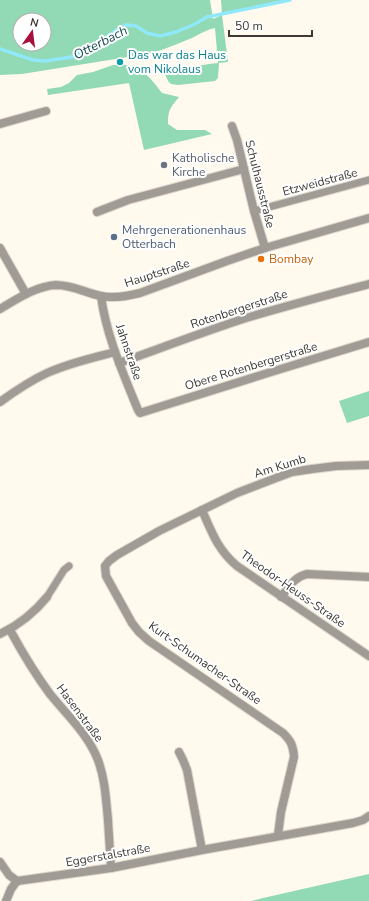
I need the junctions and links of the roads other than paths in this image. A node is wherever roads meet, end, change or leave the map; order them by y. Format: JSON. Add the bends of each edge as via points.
{"nodes":[{"id":1,"x":46,"y":111,"type":"dead end"},
{"id":2,"x":0,"y":124,"type":"edge"},
{"id":3,"x":232,"y":126,"type":"dead end"},
{"id":4,"x":244,"y":169,"type":"junction"},
{"id":5,"x":369,"y":180,"type":"edge"},
{"id":6,"x":254,"y":211,"type":"junction"},
{"id":7,"x":97,"y":212,"type":"dead end"},
{"id":8,"x":369,"y":218,"type":"edge"},
{"id":9,"x":0,"y":248,"type":"edge"},
{"id":10,"x":265,"y":248,"type":"junction"},
{"id":11,"x":369,"y":284,"type":"edge"},
{"id":12,"x":26,"y":294,"type":"junction"},
{"id":13,"x":100,"y":296,"type":"junction"},
{"id":14,"x":0,"y":309,"type":"edge"},
{"id":15,"x":369,"y":342,"type":"edge"},
{"id":16,"x":115,"y":352,"type":"junction"},
{"id":17,"x":119,"y":363,"type":"junction"},
{"id":18,"x":0,"y":402,"type":"edge"},
{"id":19,"x":140,"y":414,"type":"joint"},
{"id":20,"x":369,"y":465,"type":"edge"},
{"id":21,"x":202,"y":510,"type":"junction"},
{"id":22,"x":69,"y":566,"type":"dead end"},
{"id":23,"x":369,"y":577,"type":"edge"},
{"id":24,"x":47,"y":597,"type":"joint"},
{"id":25,"x":281,"y":597,"type":"junction"},
{"id":26,"x":10,"y":630,"type":"junction"},
{"id":27,"x":0,"y":634,"type":"edge"},
{"id":28,"x":369,"y":656,"type":"edge"},
{"id":29,"x":179,"y":752,"type":"dead end"},
{"id":30,"x":369,"y":816,"type":"edge"},
{"id":31,"x":278,"y":835,"type":"junction"},
{"id":32,"x":202,"y":850,"type":"junction"},
{"id":33,"x":0,"y":862,"type":"edge"},
{"id":34,"x":111,"y":868,"type":"junction"},
{"id":35,"x":17,"y":882,"type":"junction"},
{"id":36,"x":6,"y":901,"type":"edge"}],
"edges":[{"from":1,"to":2,"type":"street"},
{"from":3,"to":4,"type":"street","name":"Schulhausstraße"},
{"from":4,"to":6,"type":"street","name":"Schulhausstraße"},
{"from":4,"to":7,"type":"street","via":[[128,200]]},
{"from":5,"to":6,"type":"lane","name":"Etzweidstraße"},
{"from":6,"to":10,"type":"street","name":"Schulhausstraße"},
{"from":8,"to":10,"type":"street","name":"Hauptstraße"},
{"from":9,"to":12,"type":"street"},
{"from":10,"to":13,"type":"street","name":"Hauptstraße","via":[[140,293],[118,297]]},
{"from":11,"to":17,"type":"street","name":"Rotenbergerstraße","via":[[285,306]]},
{"from":12,"to":13,"type":"street","name":"Hauptstraße","via":[[58,285]]},
{"from":12,"to":14,"type":"street","name":"Hauptstraße"},
{"from":13,"to":16,"type":"street","name":"Jahnstraße"},
{"from":15,"to":19,"type":"street","name":"Obere Rotenbergerstraße"},
{"from":16,"to":17,"type":"street","name":"Jahnstraße"},
{"from":16,"to":18,"type":"street","via":[[49,372]]},
{"from":17,"to":19,"type":"street","name":"Jahnstraße"},
{"from":20,"to":21,"type":"street","name":"Am Kumb","via":[[292,472],[238,492]]},
{"from":21,"to":25,"type":"street","name":"Theodor-Heuss-Straße","via":[[226,555],[237,566]]},
{"from":21,"to":31,"type":"street","name":"Kurt-Schumacher-Straße","via":[[117,555],[106,564],[106,576],[132,623],[149,641],[290,740],[294,757]]},
{"from":22,"to":24,"type":"lane"},
{"from":23,"to":25,"type":"street","via":[[307,574],[296,579]]},
{"from":24,"to":26,"type":"street"},
{"from":25,"to":28,"type":"street","name":"Theodor-Heuss-Straße"},
{"from":26,"to":27,"type":"street"},
{"from":26,"to":34,"type":"street","name":"Hasenstraße","via":[[34,671],[82,732],[98,759],[106,789]]},
{"from":29,"to":32,"type":"street","via":[[187,770]]},
{"from":30,"to":31,"type":"street","name":"Eggerstalstraße","via":[[353,823]]},
{"from":31,"to":32,"type":"street","name":"Eggerstalstraße"},
{"from":32,"to":34,"type":"street","name":"Eggerstalstraße"},
{"from":33,"to":35,"type":"street"},
{"from":34,"to":35,"type":"street","name":"Eggerstalstraße"},
{"from":35,"to":36,"type":"street"}]}
